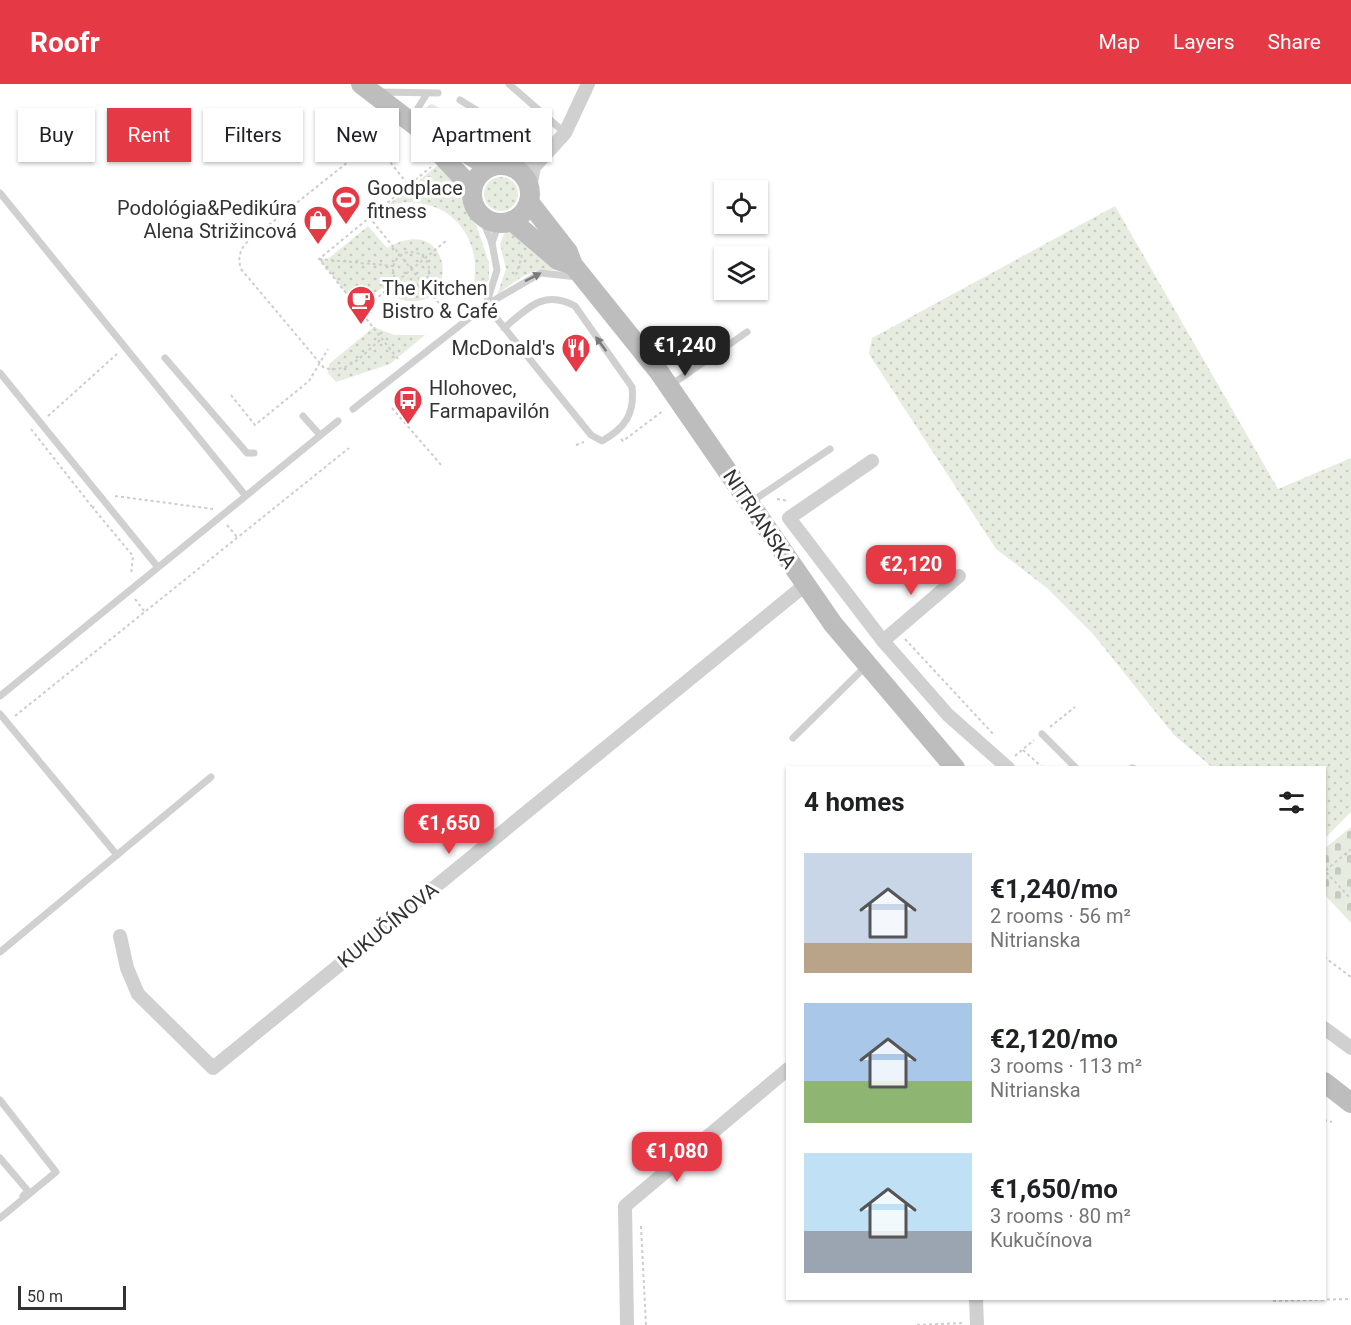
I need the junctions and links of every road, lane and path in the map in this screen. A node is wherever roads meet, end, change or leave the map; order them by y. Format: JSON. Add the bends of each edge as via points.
{"nodes":[{"id":1,"x":509,"y":84,"type":"edge"},
{"id":2,"x":588,"y":84,"type":"edge"},
{"id":3,"x":366,"y":88,"type":"edge"},
{"id":4,"x":438,"y":93,"type":"dead end"},
{"id":5,"x":426,"y":95,"type":"junction"},
{"id":6,"x":460,"y":100,"type":"dead end"},
{"id":7,"x":422,"y":108,"type":"edge"},
{"id":8,"x":473,"y":108,"type":"edge"},
{"id":9,"x":411,"y":122,"type":"edge"},
{"id":10,"x":565,"y":133,"type":"junction"},
{"id":11,"x":448,"y":162,"type":"edge"},
{"id":12,"x":492,"y":162,"type":"edge"},
{"id":13,"x":502,"y":162,"type":"edge"},
{"id":14,"x":432,"y":166,"type":"dead end"},
{"id":15,"x":525,"y":168,"type":"junction"},
{"id":16,"x":410,"y":186,"type":"junction"},
{"id":17,"x":472,"y":188,"type":"junction"},
{"id":18,"x":0,"y":194,"type":"edge"},
{"id":19,"x":530,"y":195,"type":"junction"},
{"id":20,"x":480,"y":214,"type":"junction"},
{"id":21,"x":369,"y":217,"type":"junction"},
{"id":22,"x":506,"y":222,"type":"junction"},
{"id":23,"x":447,"y":240,"type":"dead end"},
{"id":24,"x":492,"y":243,"type":"junction"},
{"id":25,"x":525,"y":248,"type":"dead end"},
{"id":26,"x":400,"y":256,"type":"junction"},
{"id":27,"x":425,"y":258,"type":"junction"},
{"id":28,"x":319,"y":259,"type":"junction"},
{"id":29,"x":394,"y":266,"type":"junction"},
{"id":30,"x":412,"y":269,"type":"junction"},
{"id":31,"x":579,"y":271,"type":"junction"},
{"id":32,"x":519,"y":279,"type":"dead end"},
{"id":33,"x":398,"y":281,"type":"junction"},
{"id":34,"x":423,"y":283,"type":"junction"},
{"id":35,"x":486,"y":305,"type":"junction"},
{"id":36,"x":442,"y":307,"type":"dead end"},
{"id":37,"x":360,"y":312,"type":"junction"},
{"id":38,"x":504,"y":328,"type":"junction"},
{"id":39,"x":747,"y":332,"type":"dead end"},
{"id":40,"x":380,"y":340,"type":"junction"},
{"id":41,"x":328,"y":349,"type":"dead end"},
{"id":42,"x":131,"y":354,"type":"junction"},
{"id":43,"x":165,"y":358,"type":"dead end"},
{"id":44,"x":319,"y":363,"type":"junction"},
{"id":45,"x":405,"y":367,"type":"junction"},
{"id":46,"x":0,"y":373,"type":"edge"},
{"id":47,"x":669,"y":386,"type":"junction"},
{"id":48,"x":231,"y":395,"type":"dead end"},
{"id":49,"x":392,"y":408,"type":"dead end"},
{"id":50,"x":353,"y":409,"type":"dead end"},
{"id":51,"x":303,"y":416,"type":"dead end"},
{"id":52,"x":338,"y":421,"type":"dead end"},
{"id":53,"x":40,"y":423,"type":"junction"},
{"id":54,"x":320,"y":435,"type":"junction"},
{"id":55,"x":349,"y":448,"type":"dead end"},
{"id":56,"x":830,"y":450,"type":"dead end"},
{"id":57,"x":254,"y":453,"type":"dead end"},
{"id":58,"x":872,"y":461,"type":"dead end"},
{"id":59,"x":442,"y":466,"type":"dead end"},
{"id":60,"x":245,"y":495,"type":"junction"},
{"id":61,"x":775,"y":499,"type":"dead end"},
{"id":62,"x":103,"y":500,"type":"junction"},
{"id":63,"x":749,"y":503,"type":"junction"},
{"id":64,"x":93,"y":508,"type":"junction"},
{"id":65,"x":801,"y":510,"type":"junction"},
{"id":66,"x":219,"y":516,"type":"junction"},
{"id":67,"x":237,"y":537,"type":"junction"},
{"id":68,"x":157,"y":566,"type":"junction"},
{"id":69,"x":959,"y":576,"type":"dead end"},
{"id":70,"x":805,"y":585,"type":"junction"},
{"id":71,"x":128,"y":590,"type":"junction"},
{"id":72,"x":144,"y":611,"type":"junction"},
{"id":73,"x":896,"y":630,"type":"junction"},
{"id":74,"x":883,"y":641,"type":"junction"},
{"id":75,"x":867,"y":665,"type":"junction"},
{"id":76,"x":0,"y":696,"type":"edge"},
{"id":77,"x":1075,"y":707,"type":"dead end"},
{"id":78,"x":2,"y":716,"type":"edge"},
{"id":79,"x":1042,"y":734,"type":"junction"},
{"id":80,"x":794,"y":738,"type":"dead end"},
{"id":81,"x":998,"y":740,"type":"dead end"},
{"id":82,"x":1023,"y":750,"type":"junction"},
{"id":83,"x":1011,"y":762,"type":"edge"},
{"id":84,"x":953,"y":766,"type":"edge"},
{"id":85,"x":1041,"y":766,"type":"edge"},
{"id":86,"x":1074,"y":766,"type":"edge"},
{"id":87,"x":211,"y":777,"type":"dead end"},
{"id":88,"x":1351,"y":849,"type":"edge"},
{"id":89,"x":1345,"y":853,"type":"junction"},
{"id":90,"x":117,"y":855,"type":"junction"},
{"id":91,"x":1351,"y":860,"type":"edge"},
{"id":92,"x":1326,"y":870,"type":"edge"},
{"id":93,"x":1326,"y":872,"type":"edge"},
{"id":94,"x":1351,"y":899,"type":"edge"},
{"id":95,"x":120,"y":936,"type":"dead end"},
{"id":96,"x":0,"y":952,"type":"edge"},
{"id":97,"x":1326,"y":958,"type":"edge"},
{"id":98,"x":1351,"y":977,"type":"edge"},
{"id":99,"x":1326,"y":1029,"type":"edge"},
{"id":100,"x":1351,"y":1048,"type":"edge"},
{"id":101,"x":786,"y":1071,"type":"edge"},
{"id":102,"x":1326,"y":1084,"type":"edge"},
{"id":103,"x":0,"y":1100,"type":"edge"},
{"id":104,"x":1351,"y":1103,"type":"edge"},
{"id":105,"x":1326,"y":1120,"type":"edge"},
{"id":106,"x":1332,"y":1122,"type":"dead end"},
{"id":107,"x":0,"y":1158,"type":"edge"},
{"id":108,"x":0,"y":1216,"type":"edge"},
{"id":109,"x":640,"y":1220,"type":"dead end"},
{"id":110,"x":1350,"y":1299,"type":"edge"},
{"id":111,"x":976,"y":1300,"type":"edge"},
{"id":112,"x":1273,"y":1300,"type":"edge"},
{"id":113,"x":1311,"y":1300,"type":"edge"},
{"id":114,"x":1326,"y":1300,"type":"edge"},
{"id":115,"x":977,"y":1324,"type":"edge"},
{"id":116,"x":627,"y":1325,"type":"edge"},
{"id":117,"x":646,"y":1325,"type":"edge"},
{"id":118,"x":917,"y":1325,"type":"edge"}],
"edges":[{"from":1,"to":10,"type":"lane"},
{"from":2,"to":10,"type":"street"},
{"from":3,"to":5,"type":"lane"},
{"from":3,"to":9,"type":"main road"},
{"from":4,"to":5,"type":"lane"},
{"from":5,"to":7,"type":"lane"},
{"from":6,"to":8,"type":"lane"},
{"from":10,"to":15,"type":"street"},
{"from":11,"to":17,"type":"main road"},
{"from":12,"to":17,"type":"main road"},
{"from":13,"to":15,"type":"main road"},
{"from":14,"to":16,"type":"path"},
{"from":15,"to":19,"type":"main road","name":"NITRIANSKA"},
{"from":16,"to":21,"type":"path"},
{"from":16,"to":44,"type":"path","via":[[380,149],[368,146],[240,251],[241,269]]},
{"from":17,"to":20,"type":"main road"},
{"from":18,"to":42,"type":"lane"},
{"from":19,"to":22,"type":"main road","via":[[526,210]]},
{"from":19,"to":31,"type":"main road","name":"NITRIANSKA"},
{"from":20,"to":22,"type":"main road","name":"NITRIANSKA"},
{"from":20,"to":24,"type":"lane"},
{"from":21,"to":26,"type":"path"},
{"from":21,"to":28,"type":"path"},
{"from":22,"to":24,"type":"lane"},
{"from":22,"to":31,"type":"main road","name":"NITRIANSKA"},
{"from":23,"to":27,"type":"path"},
{"from":24,"to":35,"type":"lane","via":[[496,278]]},
{"from":25,"to":32,"type":"path","via":[[516,276]]},
{"from":26,"to":27,"type":"path","via":[[412,252]]},
{"from":26,"to":29,"type":"path"},
{"from":26,"to":30,"type":"path"},
{"from":27,"to":30,"type":"path"},
{"from":27,"to":34,"type":"path","via":[[429,272]]},
{"from":28,"to":29,"type":"path"},
{"from":28,"to":37,"type":"path"},
{"from":29,"to":33,"type":"path"},
{"from":30,"to":33,"type":"path"},
{"from":30,"to":34,"type":"path"},
{"from":35,"to":31,"type":"lane","one_way":true,"via":[[541,273]]},
{"from":31,"to":47,"type":"main road","name":"NITRIANSKA"},
{"from":33,"to":34,"type":"path","via":[[411,288]]},
{"from":33,"to":37,"type":"path"},
{"from":34,"to":36,"type":"path"},
{"from":35,"to":38,"type":"lane"},
{"from":35,"to":45,"type":"lane"},
{"from":37,"to":40,"type":"path"},
{"from":38,"to":38,"type":"lane","one_way":true,"via":[[591,435],[602,441],[630,418],[632,387],[575,306],[548,298],[528,307]]},
{"from":39,"to":47,"type":"lane"},
{"from":40,"to":44,"type":"path","via":[[348,367],[324,368]]},
{"from":40,"to":45,"type":"path"},
{"from":41,"to":44,"type":"path"},
{"from":42,"to":53,"type":"path","via":[[119,353]]},
{"from":42,"to":60,"type":"lane"},
{"from":43,"to":57,"type":"lane","via":[[247,453]]},
{"from":44,"to":48,"type":"path","via":[[309,381],[255,425]]},
{"from":45,"to":50,"type":"lane"},
{"from":46,"to":53,"type":"lane"},
{"from":47,"to":63,"type":"main road","name":"NITRIANSKA"},
{"from":49,"to":59,"type":"path"},
{"from":51,"to":54,"type":"lane"},
{"from":52,"to":54,"type":"lane"},
{"from":53,"to":62,"type":"lane"},
{"from":53,"to":64,"type":"path","via":[[30,430]]},
{"from":54,"to":60,"type":"lane"},
{"from":55,"to":67,"type":"path"},
{"from":56,"to":63,"type":"lane"},
{"from":58,"to":65,"type":"street","name":"NITRIANSKA"},
{"from":60,"to":66,"type":"lane"},
{"from":61,"to":65,"type":"path","via":[[795,502]]},
{"from":62,"to":64,"type":"path"},
{"from":62,"to":66,"type":"path","via":[[114,496],[213,508]]},
{"from":62,"to":68,"type":"lane"},
{"from":63,"to":70,"type":"main road","name":"NITRIANSKA"},
{"from":64,"to":71,"type":"path","via":[[133,556],[132,575],[122,583]]},
{"from":65,"to":74,"type":"street","name":"NITRIANSKA","via":[[789,518]]},
{"from":66,"to":67,"type":"path"},
{"from":66,"to":68,"type":"lane"},
{"from":67,"to":72,"type":"path"},
{"from":68,"to":71,"type":"lane"},
{"from":69,"to":73,"type":"street"},
{"from":70,"to":75,"type":"main road","name":"NITRIANSKA"},
{"from":70,"to":95,"type":"street","name":"KUKUČÍNOVA","via":[[213,1068],[138,994]]},
{"from":71,"to":72,"type":"path"},
{"from":71,"to":76,"type":"lane"},
{"from":72,"to":78,"type":"path","via":[[18,716]]},
{"from":73,"to":74,"type":"street"},
{"from":73,"to":81,"type":"path"},
{"from":74,"to":83,"type":"street","name":"NITRIANSKA","via":[[948,715]]},
{"from":75,"to":80,"type":"lane"},
{"from":75,"to":84,"type":"main road","name":"NITRIANSKA"},
{"from":77,"to":79,"type":"path"},
{"from":78,"to":90,"type":"lane"},
{"from":79,"to":82,"type":"path"},
{"from":79,"to":86,"type":"lane"},
{"from":82,"to":83,"type":"path"},
{"from":82,"to":85,"type":"path"},
{"from":87,"to":90,"type":"lane"},
{"from":88,"to":89,"type":"path"},
{"from":89,"to":91,"type":"path"},
{"from":89,"to":92,"type":"path"},
{"from":90,"to":96,"type":"lane"},
{"from":93,"to":94,"type":"path"},
{"from":97,"to":98,"type":"path"},
{"from":99,"to":100,"type":"street"},
{"from":101,"to":116,"type":"street","via":[[626,1206]]},
{"from":102,"to":104,"type":"main road"},
{"from":103,"to":108,"type":"lane","via":[[56,1172]]},
{"from":105,"to":106,"type":"path"},
{"from":107,"to":108,"type":"lane","via":[[28,1191]]},
{"from":109,"to":117,"type":"path"},
{"from":110,"to":114,"type":"path"},
{"from":111,"to":115,"type":"street"},
{"from":112,"to":113,"type":"path"},
{"from":115,"to":118,"type":"path"}]}
